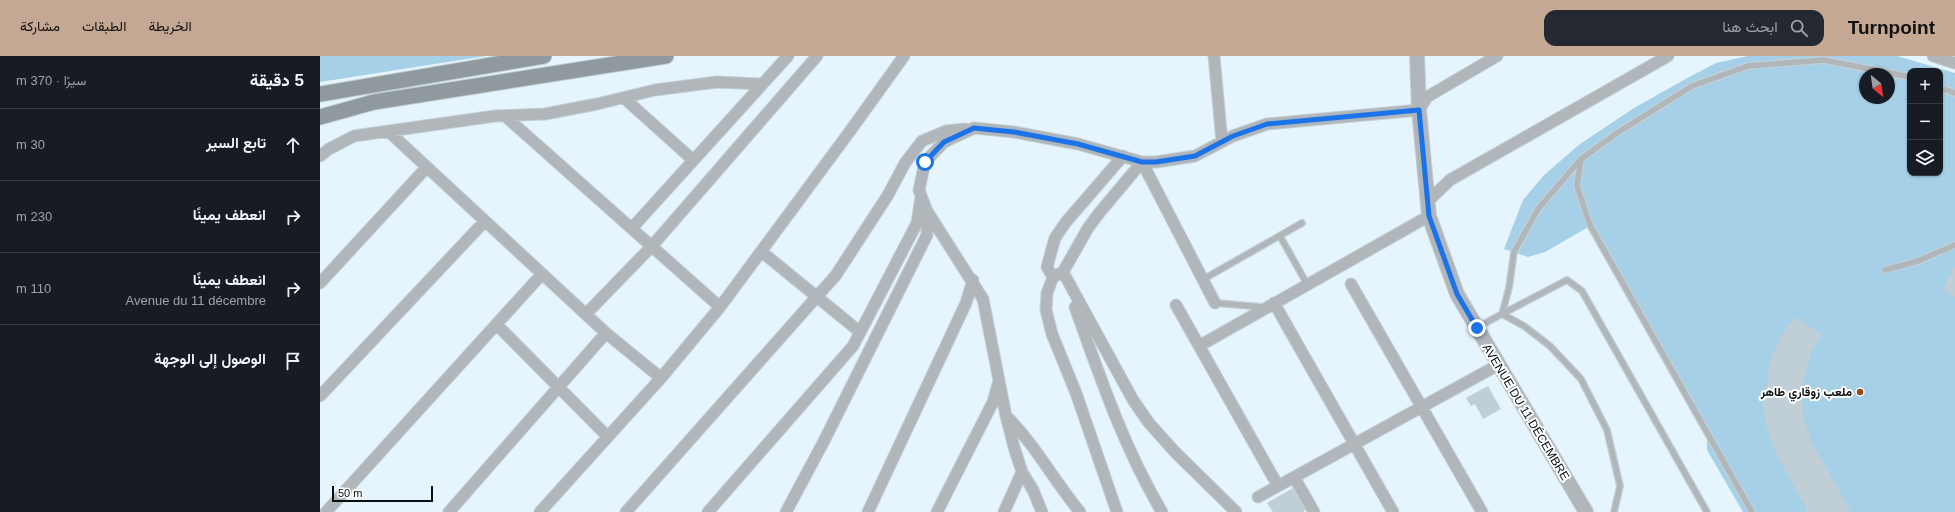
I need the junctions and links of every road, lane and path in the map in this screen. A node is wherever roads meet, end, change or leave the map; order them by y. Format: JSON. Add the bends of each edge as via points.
{"nodes":[{"id":1,"x":544,"y":56,"type":"edge"},
{"id":2,"x":666,"y":56,"type":"edge"},
{"id":3,"x":788,"y":56,"type":"edge"},
{"id":4,"x":817,"y":56,"type":"edge"},
{"id":5,"x":904,"y":56,"type":"edge"},
{"id":6,"x":1214,"y":56,"type":"edge"},
{"id":7,"x":1417,"y":56,"type":"edge"},
{"id":8,"x":1497,"y":56,"type":"edge"},
{"id":9,"x":1668,"y":56,"type":"edge"},
{"id":10,"x":1933,"y":56,"type":"edge"},
{"id":11,"x":1955,"y":63,"type":"edge"},
{"id":12,"x":1907,"y":76,"type":"edge"},
{"id":13,"x":761,"y":84,"type":"junction"},
{"id":14,"x":1943,"y":89,"type":"edge"},
{"id":15,"x":1955,"y":93,"type":"edge"},
{"id":16,"x":320,"y":94,"type":"edge"},
{"id":17,"x":624,"y":98,"type":"junction"},
{"id":18,"x":1419,"y":110,"type":"junction"},
{"id":19,"x":505,"y":116,"type":"junction"},
{"id":20,"x":320,"y":117,"type":"edge"},
{"id":21,"x":974,"y":128,"type":"junction"},
{"id":22,"x":388,"y":131,"type":"junction"},
{"id":23,"x":1222,"y":142,"type":"junction"},
{"id":24,"x":320,"y":156,"type":"edge"},
{"id":25,"x":1123,"y":156,"type":"junction"},
{"id":26,"x":1581,"y":159,"type":"junction"},
{"id":27,"x":693,"y":160,"type":"junction"},
{"id":28,"x":1142,"y":162,"type":"junction"},
{"id":29,"x":427,"y":167,"type":"junction"},
{"id":30,"x":921,"y":196,"type":"junction"},
{"id":31,"x":1427,"y":202,"type":"junction"},
{"id":32,"x":927,"y":211,"type":"junction"},
{"id":33,"x":1429,"y":216,"type":"junction"},
{"id":34,"x":485,"y":221,"type":"junction"},
{"id":35,"x":1302,"y":224,"type":"dead end"},
{"id":36,"x":632,"y":228,"type":"junction"},
{"id":37,"x":1280,"y":236,"type":"junction"},
{"id":38,"x":1955,"y":245,"type":"edge"},
{"id":39,"x":652,"y":246,"type":"junction"},
{"id":40,"x":762,"y":252,"type":"junction"},
{"id":41,"x":1885,"y":270,"type":"dead end"},
{"id":42,"x":1063,"y":272,"type":"junction"},
{"id":43,"x":542,"y":274,"type":"junction"},
{"id":44,"x":1053,"y":277,"type":"junction"},
{"id":45,"x":973,"y":280,"type":"junction"},
{"id":46,"x":1202,"y":280,"type":"junction"},
{"id":47,"x":320,"y":283,"type":"edge"},
{"id":48,"x":1308,"y":284,"type":"junction"},
{"id":49,"x":1351,"y":284,"type":"dead end"},
{"id":50,"x":817,"y":296,"type":"junction"},
{"id":51,"x":1215,"y":304,"type":"joint"},
{"id":52,"x":1176,"y":305,"type":"dead end"},
{"id":53,"x":1270,"y":305,"type":"junction"},
{"id":54,"x":720,"y":307,"type":"junction"},
{"id":55,"x":586,"y":314,"type":"junction"},
{"id":56,"x":1502,"y":314,"type":"junction"},
{"id":57,"x":496,"y":324,"type":"junction"},
{"id":58,"x":1477,"y":328,"type":"junction"},
{"id":59,"x":860,"y":332,"type":"junction"},
{"id":60,"x":606,"y":333,"type":"junction"},
{"id":61,"x":1199,"y":346,"type":"junction"},
{"id":62,"x":1498,"y":365,"type":"junction"},
{"id":63,"x":661,"y":378,"type":"junction"},
{"id":64,"x":999,"y":379,"type":"junction"},
{"id":65,"x":558,"y":388,"type":"junction"},
{"id":66,"x":320,"y":396,"type":"edge"},
{"id":67,"x":1421,"y":408,"type":"junction"},
{"id":68,"x":1006,"y":416,"type":"junction"},
{"id":69,"x":608,"y":437,"type":"junction"},
{"id":70,"x":1354,"y":444,"type":"junction"},
{"id":71,"x":1022,"y":472,"type":"junction"},
{"id":72,"x":1294,"y":477,"type":"junction"},
{"id":73,"x":1278,"y":486,"type":"junction"},
{"id":74,"x":1258,"y":497,"type":"dead end"},
{"id":75,"x":326,"y":512,"type":"edge"},
{"id":76,"x":449,"y":512,"type":"edge"},
{"id":77,"x":540,"y":512,"type":"edge"},
{"id":78,"x":626,"y":512,"type":"edge"},
{"id":79,"x":708,"y":512,"type":"edge"},
{"id":80,"x":786,"y":512,"type":"edge"},
{"id":81,"x":868,"y":512,"type":"edge"},
{"id":82,"x":937,"y":512,"type":"edge"},
{"id":83,"x":1004,"y":512,"type":"edge"},
{"id":84,"x":1042,"y":512,"type":"edge"},
{"id":85,"x":1080,"y":512,"type":"edge"},
{"id":86,"x":1117,"y":512,"type":"edge"},
{"id":87,"x":1162,"y":512,"type":"edge"},
{"id":88,"x":1236,"y":512,"type":"edge"},
{"id":89,"x":1314,"y":512,"type":"edge"},
{"id":90,"x":1393,"y":512,"type":"edge"},
{"id":91,"x":1482,"y":512,"type":"edge"},
{"id":92,"x":1586,"y":512,"type":"edge"},
{"id":93,"x":1614,"y":512,"type":"edge"},
{"id":94,"x":1707,"y":512,"type":"edge"},
{"id":95,"x":1752,"y":512,"type":"edge"}],
"edges":[{"from":1,"to":16,"type":"main road"},
{"from":2,"to":20,"type":"main road","via":[[374,102]]},
{"from":3,"to":13,"type":"street"},
{"from":4,"to":39,"type":"street"},
{"from":5,"to":40,"type":"street"},
{"from":6,"to":23,"type":"street"},
{"from":7,"to":18,"type":"street","name":"AVENUE DU 11 DÉCEMBRE"},
{"from":8,"to":18,"type":"street","via":[[1427,97]]},
{"from":9,"to":31,"type":"street","via":[[1450,180]]},
{"from":10,"to":11,"type":"street"},
{"from":12,"to":26,"type":"lane","via":[[1824,60],[1748,66],[1692,86]]},
{"from":13,"to":17,"type":"street","via":[[717,82],[655,90]]},
{"from":13,"to":27,"type":"street"},
{"from":14,"to":15,"type":"lane"},
{"from":17,"to":19,"type":"street","via":[[545,114]]},
{"from":17,"to":27,"type":"street"},
{"from":18,"to":23,"type":"street","via":[[1267,124]]},
{"from":18,"to":31,"type":"street","name":"AVENUE DU 11 DÉCEMBRE"},
{"from":19,"to":22,"type":"street"},
{"from":19,"to":36,"type":"street"},
{"from":21,"to":25,"type":"street","via":[[1014,132],[1078,144]]},
{"from":21,"to":30,"type":"street","via":[[944,142],[925,162],[919,190]]},
{"from":21,"to":50,"type":"street","via":[[946,131],[922,141],[836,275]]},
{"from":22,"to":24,"type":"street","via":[[354,136]]},
{"from":22,"to":29,"type":"street"},
{"from":23,"to":28,"type":"street","via":[[1195,156]]},
{"from":25,"to":28,"type":"street"},
{"from":25,"to":44,"type":"street","via":[[1055,238],[1047,267]]},
{"from":26,"to":56,"type":"lane","via":[[1538,208],[1514,252]]},
{"from":26,"to":95,"type":"lane","via":[[1577,186],[1590,225]]},
{"from":27,"to":36,"type":"street"},
{"from":28,"to":42,"type":"street","via":[[1088,228]]},
{"from":28,"to":46,"type":"street"},
{"from":29,"to":34,"type":"street"},
{"from":29,"to":47,"type":"street"},
{"from":30,"to":32,"type":"street"},
{"from":30,"to":59,"type":"street","via":[[917,223]]},
{"from":31,"to":33,"type":"street","name":"AVENUE DU 11 DÉCEMBRE"},
{"from":32,"to":45,"type":"street"},
{"from":32,"to":80,"type":"street","via":[[927,235]]},
{"from":33,"to":48,"type":"street"},
{"from":33,"to":58,"type":"street","name":"AVENUE DU 11 DÉCEMBRE","via":[[1457,294]]},
{"from":34,"to":43,"type":"street"},
{"from":34,"to":66,"type":"street"},
{"from":35,"to":37,"type":"lane"},
{"from":36,"to":39,"type":"street"},
{"from":37,"to":46,"type":"lane"},
{"from":37,"to":48,"type":"lane"},
{"from":38,"to":41,"type":"lane","via":[[1918,261]]},
{"from":39,"to":54,"type":"street"},
{"from":39,"to":55,"type":"street"},
{"from":40,"to":50,"type":"street"},
{"from":40,"to":54,"type":"street"},
{"from":42,"to":44,"type":"street"},
{"from":42,"to":87,"type":"street","via":[[1120,425],[1143,480]]},
{"from":42,"to":88,"type":"street","via":[[1133,400],[1149,423]]},
{"from":43,"to":55,"type":"street"},
{"from":43,"to":57,"type":"street"},
{"from":44,"to":86,"type":"street","via":[[1047,293],[1046,310],[1052,334],[1076,393]]},
{"from":45,"to":64,"type":"street","via":[[983,299]]},
{"from":45,"to":81,"type":"street","via":[[966,303]]},
{"from":46,"to":51,"type":"street"},
{"from":48,"to":53,"type":"street"},
{"from":49,"to":67,"type":"street"},
{"from":50,"to":59,"type":"street"},
{"from":50,"to":78,"type":"street"},
{"from":51,"to":53,"type":"lane"},
{"from":52,"to":61,"type":"street"},
{"from":53,"to":61,"type":"street"},
{"from":53,"to":70,"type":"street"},
{"from":54,"to":63,"type":"street"},
{"from":55,"to":60,"type":"street"},
{"from":56,"to":58,"type":"lane"},
{"from":56,"to":93,"type":"lane","via":[[1524,326],[1550,346],[1581,379],[1607,430],[1620,486]]},
{"from":56,"to":94,"type":"lane","via":[[1567,280],[1582,291]]},
{"from":57,"to":65,"type":"street"},
{"from":57,"to":75,"type":"street"},
{"from":58,"to":62,"type":"street","name":"AVENUE DU 11 DÉCEMBRE"},
{"from":59,"to":79,"type":"street","via":[[852,346]]},
{"from":60,"to":63,"type":"street"},
{"from":60,"to":65,"type":"street"},
{"from":61,"to":73,"type":"street"},
{"from":62,"to":67,"type":"street"},
{"from":62,"to":92,"type":"street","name":"AVENUE DU 11 DÉCEMBRE"},
{"from":63,"to":69,"type":"street"},
{"from":64,"to":68,"type":"street"},
{"from":64,"to":82,"type":"street","via":[[993,402]]},
{"from":65,"to":69,"type":"street"},
{"from":65,"to":76,"type":"street"},
{"from":67,"to":70,"type":"street"},
{"from":67,"to":91,"type":"street"},
{"from":68,"to":71,"type":"street"},
{"from":68,"to":85,"type":"street","via":[[1021,431]]},
{"from":69,"to":77,"type":"street"},
{"from":70,"to":72,"type":"street"},
{"from":70,"to":90,"type":"street"},
{"from":71,"to":83,"type":"street"},
{"from":71,"to":84,"type":"street"},
{"from":72,"to":73,"type":"street"},
{"from":72,"to":89,"type":"street"},
{"from":73,"to":74,"type":"street"}]}
